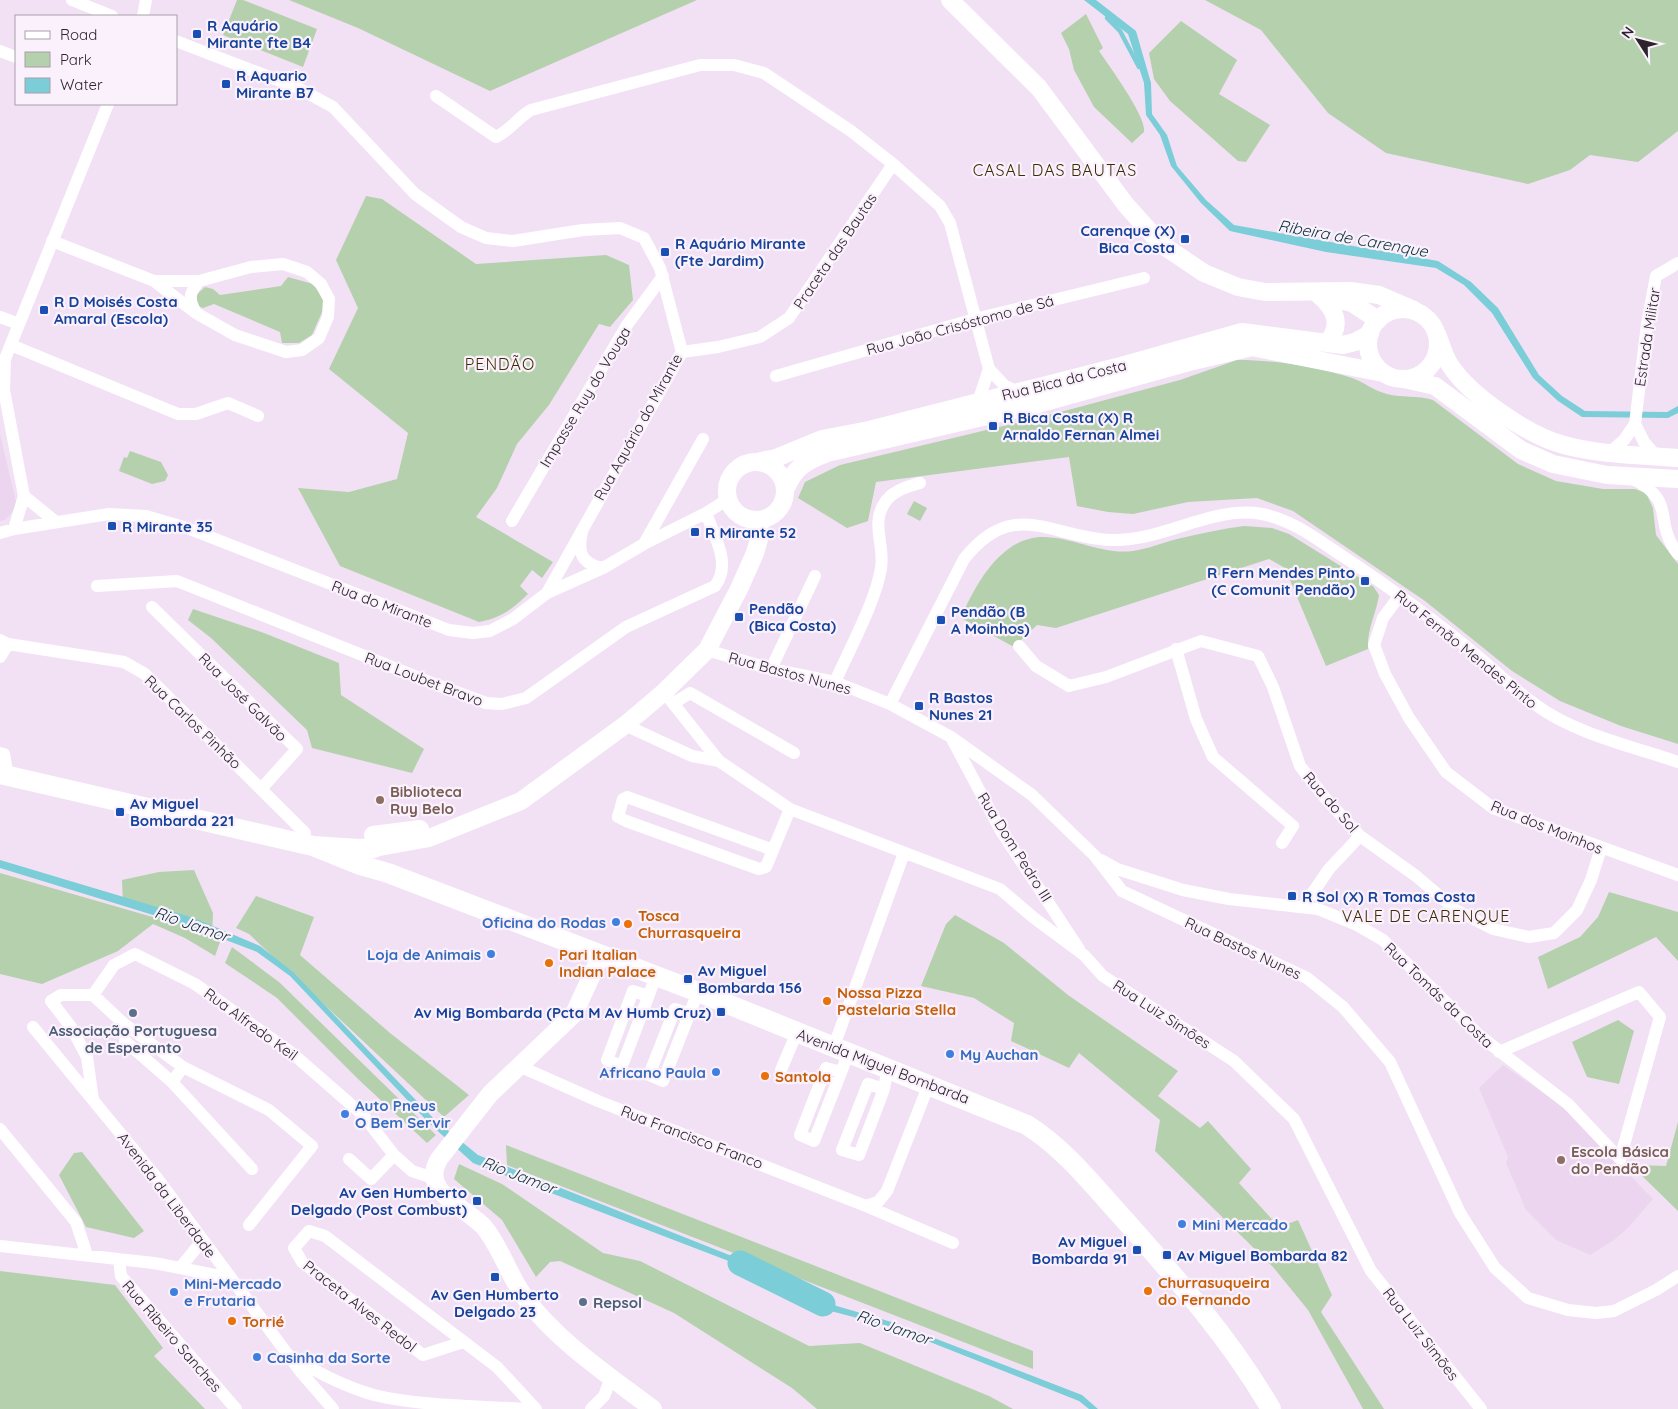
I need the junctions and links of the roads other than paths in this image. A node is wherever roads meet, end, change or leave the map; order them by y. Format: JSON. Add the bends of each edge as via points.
{"nodes":[{"id":1,"x":72,"y":0,"type":"edge"},
{"id":2,"x":950,"y":0,"type":"edge"},
{"id":3,"x":147,"y":1,"type":"edge"},
{"id":4,"x":110,"y":15,"type":"edge"},
{"id":5,"x":143,"y":15,"type":"edge"},
{"id":6,"x":178,"y":42,"type":"edge"},
{"id":7,"x":0,"y":51,"type":"edge"},
{"id":8,"x":15,"y":57,"type":"edge"},
{"id":9,"x":436,"y":96,"type":"dead end"},
{"id":10,"x":108,"y":105,"type":"edge"},
{"id":11,"x":893,"y":164,"type":"junction"},
{"id":12,"x":52,"y":241,"type":"junction"},
{"id":13,"x":1678,"y":263,"type":"edge"},
{"id":14,"x":663,"y":276,"type":"junction"},
{"id":15,"x":1144,"y":278,"type":"dead end"},
{"id":16,"x":154,"y":280,"type":"junction"},
{"id":17,"x":199,"y":281,"type":"junction"},
{"id":18,"x":1315,"y":293,"type":"junction"},
{"id":19,"x":1414,"y":310,"type":"junction"},
{"id":20,"x":196,"y":313,"type":"junction"},
{"id":21,"x":0,"y":317,"type":"edge"},
{"id":22,"x":975,"y":320,"type":"junction"},
{"id":23,"x":18,"y":324,"type":"junction"},
{"id":24,"x":1374,"y":327,"type":"junction"},
{"id":25,"x":1437,"y":334,"type":"junction"},
{"id":26,"x":1327,"y":343,"type":"junction"},
{"id":27,"x":11,"y":345,"type":"junction"},
{"id":28,"x":682,"y":352,"type":"junction"},
{"id":29,"x":989,"y":369,"type":"junction"},
{"id":30,"x":1383,"y":372,"type":"junction"},
{"id":31,"x":776,"y":376,"type":"dead end"},
{"id":32,"x":1404,"y":379,"type":"junction"},
{"id":33,"x":1017,"y":392,"type":"junction"},
{"id":34,"x":978,"y":402,"type":"junction"},
{"id":35,"x":258,"y":416,"type":"dead end"},
{"id":36,"x":1634,"y":424,"type":"junction"},
{"id":37,"x":703,"y":439,"type":"dead end"},
{"id":38,"x":1610,"y":453,"type":"junction"},
{"id":39,"x":1658,"y":456,"type":"junction"},
{"id":40,"x":1678,"y":458,"type":"edge"},
{"id":41,"x":761,"y":461,"type":"junction"},
{"id":42,"x":1626,"y":476,"type":"junction"},
{"id":43,"x":1678,"y":479,"type":"edge"},
{"id":44,"x":920,"y":483,"type":"dead end"},
{"id":45,"x":786,"y":488,"type":"junction"},
{"id":46,"x":24,"y":496,"type":"junction"},
{"id":47,"x":728,"y":499,"type":"junction"},
{"id":48,"x":706,"y":513,"type":"junction"},
{"id":49,"x":760,"y":520,"type":"junction"},
{"id":50,"x":512,"y":521,"type":"dead end"},
{"id":51,"x":56,"y":522,"type":"junction"},
{"id":52,"x":583,"y":526,"type":"junction"},
{"id":53,"x":14,"y":529,"type":"junction"},
{"id":54,"x":0,"y":533,"type":"edge"},
{"id":55,"x":644,"y":544,"type":"junction"},
{"id":56,"x":1678,"y":554,"type":"edge"},
{"id":57,"x":603,"y":568,"type":"junction"},
{"id":58,"x":815,"y":576,"type":"dead end"},
{"id":59,"x":97,"y":586,"type":"dead end"},
{"id":60,"x":546,"y":593,"type":"junction"},
{"id":61,"x":1400,"y":595,"type":"junction"},
{"id":62,"x":152,"y":606,"type":"dead end"},
{"id":63,"x":4,"y":642,"type":"edge"},
{"id":64,"x":1019,"y":646,"type":"dead end"},
{"id":65,"x":1176,"y":649,"type":"junction"},
{"id":66,"x":707,"y":650,"type":"junction"},
{"id":67,"x":0,"y":657,"type":"edge"},
{"id":68,"x":771,"y":669,"type":"junction"},
{"id":69,"x":835,"y":682,"type":"junction"},
{"id":70,"x":669,"y":697,"type":"junction"},
{"id":71,"x":890,"y":704,"type":"junction"},
{"id":72,"x":625,"y":725,"type":"junction"},
{"id":73,"x":951,"y":737,"type":"junction"},
{"id":74,"x":705,"y":744,"type":"junction"},
{"id":75,"x":0,"y":753,"type":"edge"},
{"id":76,"x":794,"y":753,"type":"dead end"},
{"id":77,"x":692,"y":756,"type":"junction"},
{"id":78,"x":719,"y":762,"type":"junction"},
{"id":79,"x":1678,"y":762,"type":"edge"},
{"id":80,"x":4,"y":775,"type":"edge"},
{"id":81,"x":261,"y":789,"type":"junction"},
{"id":82,"x":790,"y":809,"type":"junction"},
{"id":83,"x":1360,"y":836,"type":"junction"},
{"id":84,"x":309,"y":839,"type":"junction"},
{"id":85,"x":373,"y":842,"type":"junction"},
{"id":86,"x":1282,"y":843,"type":"dead end"},
{"id":87,"x":1601,"y":848,"type":"junction"},
{"id":88,"x":773,"y":850,"type":"junction"},
{"id":89,"x":904,"y":853,"type":"junction"},
{"id":90,"x":1095,"y":856,"type":"junction"},
{"id":91,"x":388,"y":873,"type":"junction"},
{"id":92,"x":1678,"y":875,"type":"edge"},
{"id":93,"x":1303,"y":907,"type":"junction"},
{"id":94,"x":601,"y":955,"type":"junction"},
{"id":95,"x":1084,"y":955,"type":"junction"},
{"id":96,"x":656,"y":976,"type":"junction"},
{"id":97,"x":698,"y":992,"type":"junction"},
{"id":98,"x":93,"y":995,"type":"junction"},
{"id":99,"x":648,"y":996,"type":"junction"},
{"id":100,"x":689,"y":1014,"type":"junction"},
{"id":101,"x":33,"y":1027,"type":"dead end"},
{"id":102,"x":797,"y":1032,"type":"junction"},
{"id":103,"x":125,"y":1041,"type":"dead end"},
{"id":104,"x":841,"y":1049,"type":"junction"},
{"id":105,"x":1499,"y":1052,"type":"junction"},
{"id":106,"x":519,"y":1066,"type":"junction"},
{"id":107,"x":183,"y":1067,"type":"junction"},
{"id":108,"x":888,"y":1068,"type":"junction"},
{"id":109,"x":781,"y":1070,"type":"dead end"},
{"id":110,"x":841,"y":1072,"type":"junction"},
{"id":111,"x":172,"y":1082,"type":"junction"},
{"id":112,"x":929,"y":1084,"type":"junction"},
{"id":113,"x":884,"y":1089,"type":"junction"},
{"id":114,"x":93,"y":1101,"type":"junction"},
{"id":115,"x":0,"y":1130,"type":"edge"},
{"id":116,"x":394,"y":1155,"type":"junction"},
{"id":117,"x":349,"y":1159,"type":"dead end"},
{"id":118,"x":252,"y":1169,"type":"dead end"},
{"id":119,"x":433,"y":1178,"type":"junction"},
{"id":120,"x":866,"y":1206,"type":"junction"},
{"id":121,"x":248,"y":1225,"type":"dead end"},
{"id":122,"x":202,"y":1241,"type":"junction"},
{"id":123,"x":953,"y":1243,"type":"dead end"},
{"id":124,"x":0,"y":1246,"type":"edge"},
{"id":125,"x":87,"y":1255,"type":"junction"},
{"id":126,"x":119,"y":1259,"type":"junction"},
{"id":127,"x":180,"y":1268,"type":"junction"},
{"id":128,"x":1678,"y":1276,"type":"edge"},
{"id":129,"x":231,"y":1278,"type":"junction"},
{"id":130,"x":463,"y":1342,"type":"junction"},
{"id":131,"x":289,"y":1355,"type":"junction"},
{"id":132,"x":611,"y":1378,"type":"junction"},
{"id":133,"x":236,"y":1409,"type":"edge"},
{"id":134,"x":333,"y":1409,"type":"edge"},
{"id":135,"x":526,"y":1409,"type":"edge"},
{"id":136,"x":536,"y":1409,"type":"edge"},
{"id":137,"x":591,"y":1409,"type":"edge"},
{"id":138,"x":653,"y":1409,"type":"edge"},
{"id":139,"x":1271,"y":1409,"type":"edge"},
{"id":140,"x":1481,"y":1409,"type":"edge"}],
"edges":[{"from":1,"to":4,"type":"street"},
{"from":2,"to":18,"type":"street","via":[[1039,88],[1126,205],[1161,244],[1204,273],[1238,287],[1265,292]]},
{"from":3,"to":5,"type":"street"},
{"from":6,"to":14,"type":"street","name":"Rua Aquário do Mirante","via":[[298,88],[333,106],[415,194],[461,227],[486,238],[513,241],[620,228],[644,238]]},
{"from":7,"to":8,"type":"street"},
{"from":9,"to":11,"type":"street","via":[[496,137],[508,132],[519,117],[531,110],[700,65],[734,65],[764,73],[851,131]]},
{"from":10,"to":12,"type":"street"},
{"from":11,"to":22,"type":"street","via":[[940,206],[950,223]]},
{"from":11,"to":28,"type":"street","name":"Praceta das Bautas","via":[[789,318],[760,337],[718,348]]},
{"from":12,"to":16,"type":"street"},
{"from":12,"to":23,"type":"street"},
{"from":13,"to":36,"type":"street","name":"Estrada Militar","via":[[1656,276]]},
{"from":14,"to":28,"type":"street","name":"Rua Aquário do Mirante"},
{"from":14,"to":50,"type":"street","name":"Impasse Ruy do Vouga","via":[[627,325]]},
{"from":15,"to":22,"type":"street","name":"Rua João Crisóstomo de Sá"},
{"from":16,"to":17,"type":"street"},
{"from":16,"to":20,"type":"street"},
{"from":17,"to":20,"type":"street","via":[[191,290],[189,301]]},
{"from":17,"to":20,"type":"street","via":[[283,264],[307,272],[321,284],[330,299],[328,317],[319,338],[302,350],[286,352],[235,335]]},
{"from":18,"to":19,"type":"street","via":[[1350,291],[1379,295]]},
{"from":18,"to":24,"type":"street","via":[[1352,303]]},
{"from":18,"to":26,"type":"street","via":[[1330,303],[1335,313],[1334,335]]},
{"from":19,"to":24,"type":"street","via":[[1395,310]]},
{"from":19,"to":25,"type":"street","via":[[1432,323]]},
{"from":21,"to":23,"type":"street"},
{"from":22,"to":29,"type":"street"},
{"from":22,"to":31,"type":"street","name":"Rua João Crisóstomo de Sá"},
{"from":23,"to":27,"type":"street"},
{"from":24,"to":26,"type":"street","name":"Rua Bica da Costa","via":[[1355,342],[1343,345]]},
{"from":24,"to":30,"type":"street","via":[[1368,345],[1370,356]]},
{"from":25,"to":32,"type":"street","via":[[1436,355],[1431,364],[1419,374]]},
{"from":25,"to":38,"type":"street","via":[[1456,373],[1513,421],[1563,445]]},
{"from":26,"to":33,"type":"street","name":"Rua Bica da Costa","via":[[1242,332]]},
{"from":27,"to":35,"type":"street","via":[[178,414],[196,414],[228,403]]},
{"from":27,"to":46,"type":"street","via":[[5,359],[4,390]]},
{"from":28,"to":52,"type":"street","name":"Rua Aquário do Mirante"},
{"from":29,"to":33,"type":"street","via":[[1004,385]]},
{"from":29,"to":34,"type":"street"},
{"from":30,"to":32,"type":"street"},
{"from":30,"to":45,"type":"street","name":"Rua Bica da Costa","via":[[1252,347],[1034,405],[827,453],[797,468]]},
{"from":32,"to":42,"type":"street","via":[[1435,386],[1503,438],[1538,458],[1582,471]]},
{"from":33,"to":34,"type":"street","name":"Rua Bica da Costa"},
{"from":34,"to":41,"type":"street","name":"Rua Bica da Costa","via":[[822,439]]},
{"from":36,"to":38,"type":"street","name":"Estrada Militar"},
{"from":36,"to":39,"type":"street","via":[[1644,442]]},
{"from":37,"to":55,"type":"street"},
{"from":38,"to":39,"type":"street"},
{"from":39,"to":40,"type":"street"},
{"from":41,"to":45,"type":"street","via":[[778,470]]},
{"from":41,"to":47,"type":"street","via":[[742,465],[734,471],[729,479]]},
{"from":42,"to":43,"type":"street"},
{"from":42,"to":56,"type":"street","via":[[1646,485],[1662,501],[1666,532]]},
{"from":44,"to":69,"type":"street","via":[[898,490],[884,503],[878,520],[882,566],[877,585]]},
{"from":45,"to":49,"type":"street","via":[[781,506],[768,518]]},
{"from":46,"to":51,"type":"street"},
{"from":46,"to":53,"type":"street"},
{"from":47,"to":48,"type":"street","name":"Rua do Mirante"},
{"from":47,"to":49,"type":"street","via":[[743,517]]},
{"from":48,"to":55,"type":"street","name":"Rua do Mirante"},
{"from":48,"to":59,"type":"street","name":"Rua Loubet Bravo","via":[[724,566],[715,586],[626,627],[526,698],[502,704],[486,704],[177,581]]},
{"from":49,"to":66,"type":"street","via":[[755,553]]},
{"from":51,"to":53,"type":"street","name":"Rua do Mirante"},
{"from":51,"to":60,"type":"street","name":"Rua do Mirante","via":[[109,514],[146,516],[187,528],[449,630],[490,631],[513,619]]},
{"from":52,"to":57,"type":"street","name":"Rua Aquário do Mirante","via":[[579,543],[582,557],[590,565]]},
{"from":52,"to":60,"type":"street","name":"Rua Aquário do Mirante"},
{"from":53,"to":54,"type":"street","name":"Rua do Mirante"},
{"from":55,"to":57,"type":"street","name":"Rua do Mirante"},
{"from":57,"to":60,"type":"street","name":"Rua do Mirante"},
{"from":58,"to":68,"type":"street"},
{"from":61,"to":71,"type":"street","name":"Rua Fernão Mendes Pinto","via":[[1294,524],[1261,514],[1209,518],[1123,540],[1088,537],[1026,524],[1009,525],[984,538],[964,559]]},
{"from":61,"to":79,"type":"street","name":"Rua Fernão Mendes Pinto","via":[[1559,721]]},
{"from":61,"to":87,"type":"street","name":"Rua dos Moinhos","via":[[1383,618],[1374,645],[1385,674],[1409,718],[1446,772],[1493,808]]},
{"from":62,"to":81,"type":"street","name":"Rua José Galvão","via":[[297,750]]},
{"from":63,"to":67,"type":"street"},
{"from":63,"to":81,"type":"street","name":"Rua Carlos Pinhão","via":[[124,662],[145,674]]},
{"from":64,"to":65,"type":"street","name":"Rua do Sol","via":[[1036,666],[1069,686],[1106,677]]},
{"from":65,"to":83,"type":"street","name":"Rua do Sol","via":[[1201,641],[1258,656],[1273,688],[1300,766]]},
{"from":65,"to":86,"type":"street","via":[[1196,719],[1213,757],[1293,826]]},
{"from":66,"to":68,"type":"street","name":"Rua Bastos Nunes"},
{"from":66,"to":70,"type":"street"},
{"from":68,"to":69,"type":"street","name":"Rua Bastos Nunes"},
{"from":69,"to":71,"type":"street","name":"Rua Bastos Nunes"},
{"from":70,"to":72,"type":"street"},
{"from":70,"to":74,"type":"street","name":"Rua Luiz Simões"},
{"from":70,"to":76,"type":"street","via":[[690,694]]},
{"from":71,"to":73,"type":"street","name":"Rua Bastos Nunes"},
{"from":72,"to":77,"type":"street","name":"Rua Luiz Simões"},
{"from":72,"to":85,"type":"street","via":[[520,802],[422,840]]},
{"from":73,"to":90,"type":"street","name":"Rua Bastos Nunes","via":[[1032,795]]},
{"from":73,"to":95,"type":"street","name":"Rua Dom Pedro III","via":[[1001,831]]},
{"from":74,"to":77,"type":"street","via":[[704,750]]},
{"from":74,"to":78,"type":"street","name":"Rua Luiz Simões"},
{"from":75,"to":80,"type":"street","via":[[4,754]]},
{"from":77,"to":78,"type":"street","name":"Rua Luiz Simões"},
{"from":78,"to":82,"type":"street","name":"Rua Luiz Simões"},
{"from":80,"to":84,"type":"main road","name":"Avenida Miguel Bombarda","via":[[191,816],[236,830]]},
{"from":81,"to":84,"type":"street","name":"Rua Carlos Pinhão"},
{"from":82,"to":88,"type":"street"},
{"from":82,"to":89,"type":"street","name":"Rua Luiz Simões"},
{"from":83,"to":87,"type":"street","name":"Rua do Sol","via":[[1416,876],[1456,910],[1493,929],[1529,937],[1554,933],[1577,910]]},
{"from":83,"to":93,"type":"street"},
{"from":84,"to":85,"type":"main road","name":"Avenida Miguel Bombarda","via":[[358,849]]},
{"from":84,"to":91,"type":"main road","name":"Avenida Miguel Bombarda","via":[[360,865]]},
{"from":85,"to":91,"type":"main road","via":[[376,862]]},
{"from":87,"to":92,"type":"street","name":"Rua dos Moinhos"},
{"from":88,"to":88,"type":"street","via":[[627,798],[623,799],[618,811],[618,817],[626,821],[759,869],[766,867]]},
{"from":89,"to":95,"type":"street","name":"Rua Luiz Simões","via":[[1000,889]]},
{"from":89,"to":104,"type":"street"},
{"from":90,"to":93,"type":"street","name":"Rua Tomás da Costa","via":[[1117,869],[1183,890]]},
{"from":90,"to":128,"type":"street","name":"Rua Bastos Nunes","via":[[1122,891],[1307,978],[1343,1007],[1390,1062],[1460,1213],[1494,1268],[1528,1298],[1568,1310],[1614,1311]]},
{"from":91,"to":94,"type":"main road","name":"Avenida Miguel Bombarda"},
{"from":93,"to":105,"type":"street","name":"Rua Tomás da Costa","via":[[1326,912],[1383,940]]},
{"from":94,"to":96,"type":"main road","name":"Avenida Miguel Bombarda"},
{"from":94,"to":106,"type":"street","via":[[574,1014]]},
{"from":95,"to":140,"type":"street","name":"Rua Luiz Simões","via":[[1103,976],[1234,1060],[1294,1120],[1371,1271]]},
{"from":96,"to":97,"type":"main road","name":"Avenida Miguel Bombarda"},
{"from":96,"to":99,"type":"street"},
{"from":97,"to":100,"type":"street"},
{"from":97,"to":102,"type":"main road","name":"Avenida Miguel Bombarda"},
{"from":98,"to":107,"type":"street"},
{"from":98,"to":114,"type":"street","via":[[61,994],[51,1001],[71,1027],[87,1057]]},
{"from":98,"to":116,"type":"street","name":"Rua Alfredo Keil","via":[[114,965],[135,954],[195,984],[293,1054],[363,1115]]},
{"from":99,"to":99,"type":"street","via":[[622,1066],[607,1060],[633,991]]},
{"from":100,"to":100,"type":"street","via":[[662,1081],[649,1076],[675,1009]]},
{"from":101,"to":114,"type":"street","name":"Avenida da Liberdade"},
{"from":102,"to":104,"type":"main road","name":"Avenida Miguel Bombarda"},
{"from":102,"to":109,"type":"street"},
{"from":103,"to":111,"type":"street"},
{"from":104,"to":108,"type":"main road","name":"Avenida Miguel Bombarda"},
{"from":104,"to":110,"type":"street"},
{"from":105,"to":105,"type":"street","name":"Rua Tomás da Costa","via":[[1568,1104],[1620,1159],[1660,1017],[1639,992]]},
{"from":106,"to":119,"type":"street","via":[[490,1094],[446,1149],[435,1166]]},
{"from":106,"to":120,"type":"street","name":"Rua Francisco Franco","via":[[598,1101]]},
{"from":107,"to":111,"type":"street"},
{"from":107,"to":121,"type":"street","via":[[268,1110],[312,1146]]},
{"from":108,"to":112,"type":"main road","name":"Avenida Miguel Bombarda"},
{"from":108,"to":113,"type":"street"},
{"from":110,"to":110,"type":"street","via":[[826,1068],[800,1135],[814,1140]]},
{"from":111,"to":118,"type":"street"},
{"from":112,"to":120,"type":"street","via":[[887,1191],[878,1202]]},
{"from":112,"to":139,"type":"main road","name":"Avenida Miguel Bombarda","via":[[1027,1124],[1062,1150],[1222,1332]]},
{"from":113,"to":113,"type":"street","via":[[868,1084],[842,1150],[858,1155]]},
{"from":114,"to":122,"type":"street","name":"Avenida da Liberdade"},
{"from":115,"to":125,"type":"street","via":[[76,1222]]},
{"from":116,"to":117,"type":"street","via":[[371,1179]]},
{"from":116,"to":119,"type":"street","name":"Rua Alfredo Keil","via":[[412,1170]]},
{"from":119,"to":132,"type":"street","via":[[444,1195],[483,1226],[498,1247],[522,1294],[543,1318]]},
{"from":120,"to":123,"type":"street","name":"Rua Francisco Franco"},
{"from":122,"to":127,"type":"street"},
{"from":122,"to":129,"type":"street","name":"Avenida da Liberdade"},
{"from":124,"to":125,"type":"street"},
{"from":125,"to":126,"type":"street"},
{"from":126,"to":127,"type":"street"},
{"from":126,"to":133,"type":"street","name":"Rua Ribeiro Sanches","via":[[120,1276]]},
{"from":127,"to":129,"type":"street"},
{"from":129,"to":131,"type":"street","name":"Avenida da Liberdade"},
{"from":130,"to":130,"type":"street","name":"Praceta Alves Redol","via":[[325,1236],[309,1231],[294,1248],[302,1262],[423,1355]]},
{"from":130,"to":136,"type":"street","name":"Praceta Alves Redol","via":[[497,1367]]},
{"from":131,"to":134,"type":"street","name":"Avenida da Liberdade"},
{"from":131,"to":135,"type":"street","via":[[334,1380],[374,1395]]},
{"from":132,"to":137,"type":"street","via":[[604,1396]]},
{"from":132,"to":138,"type":"street"}]}
